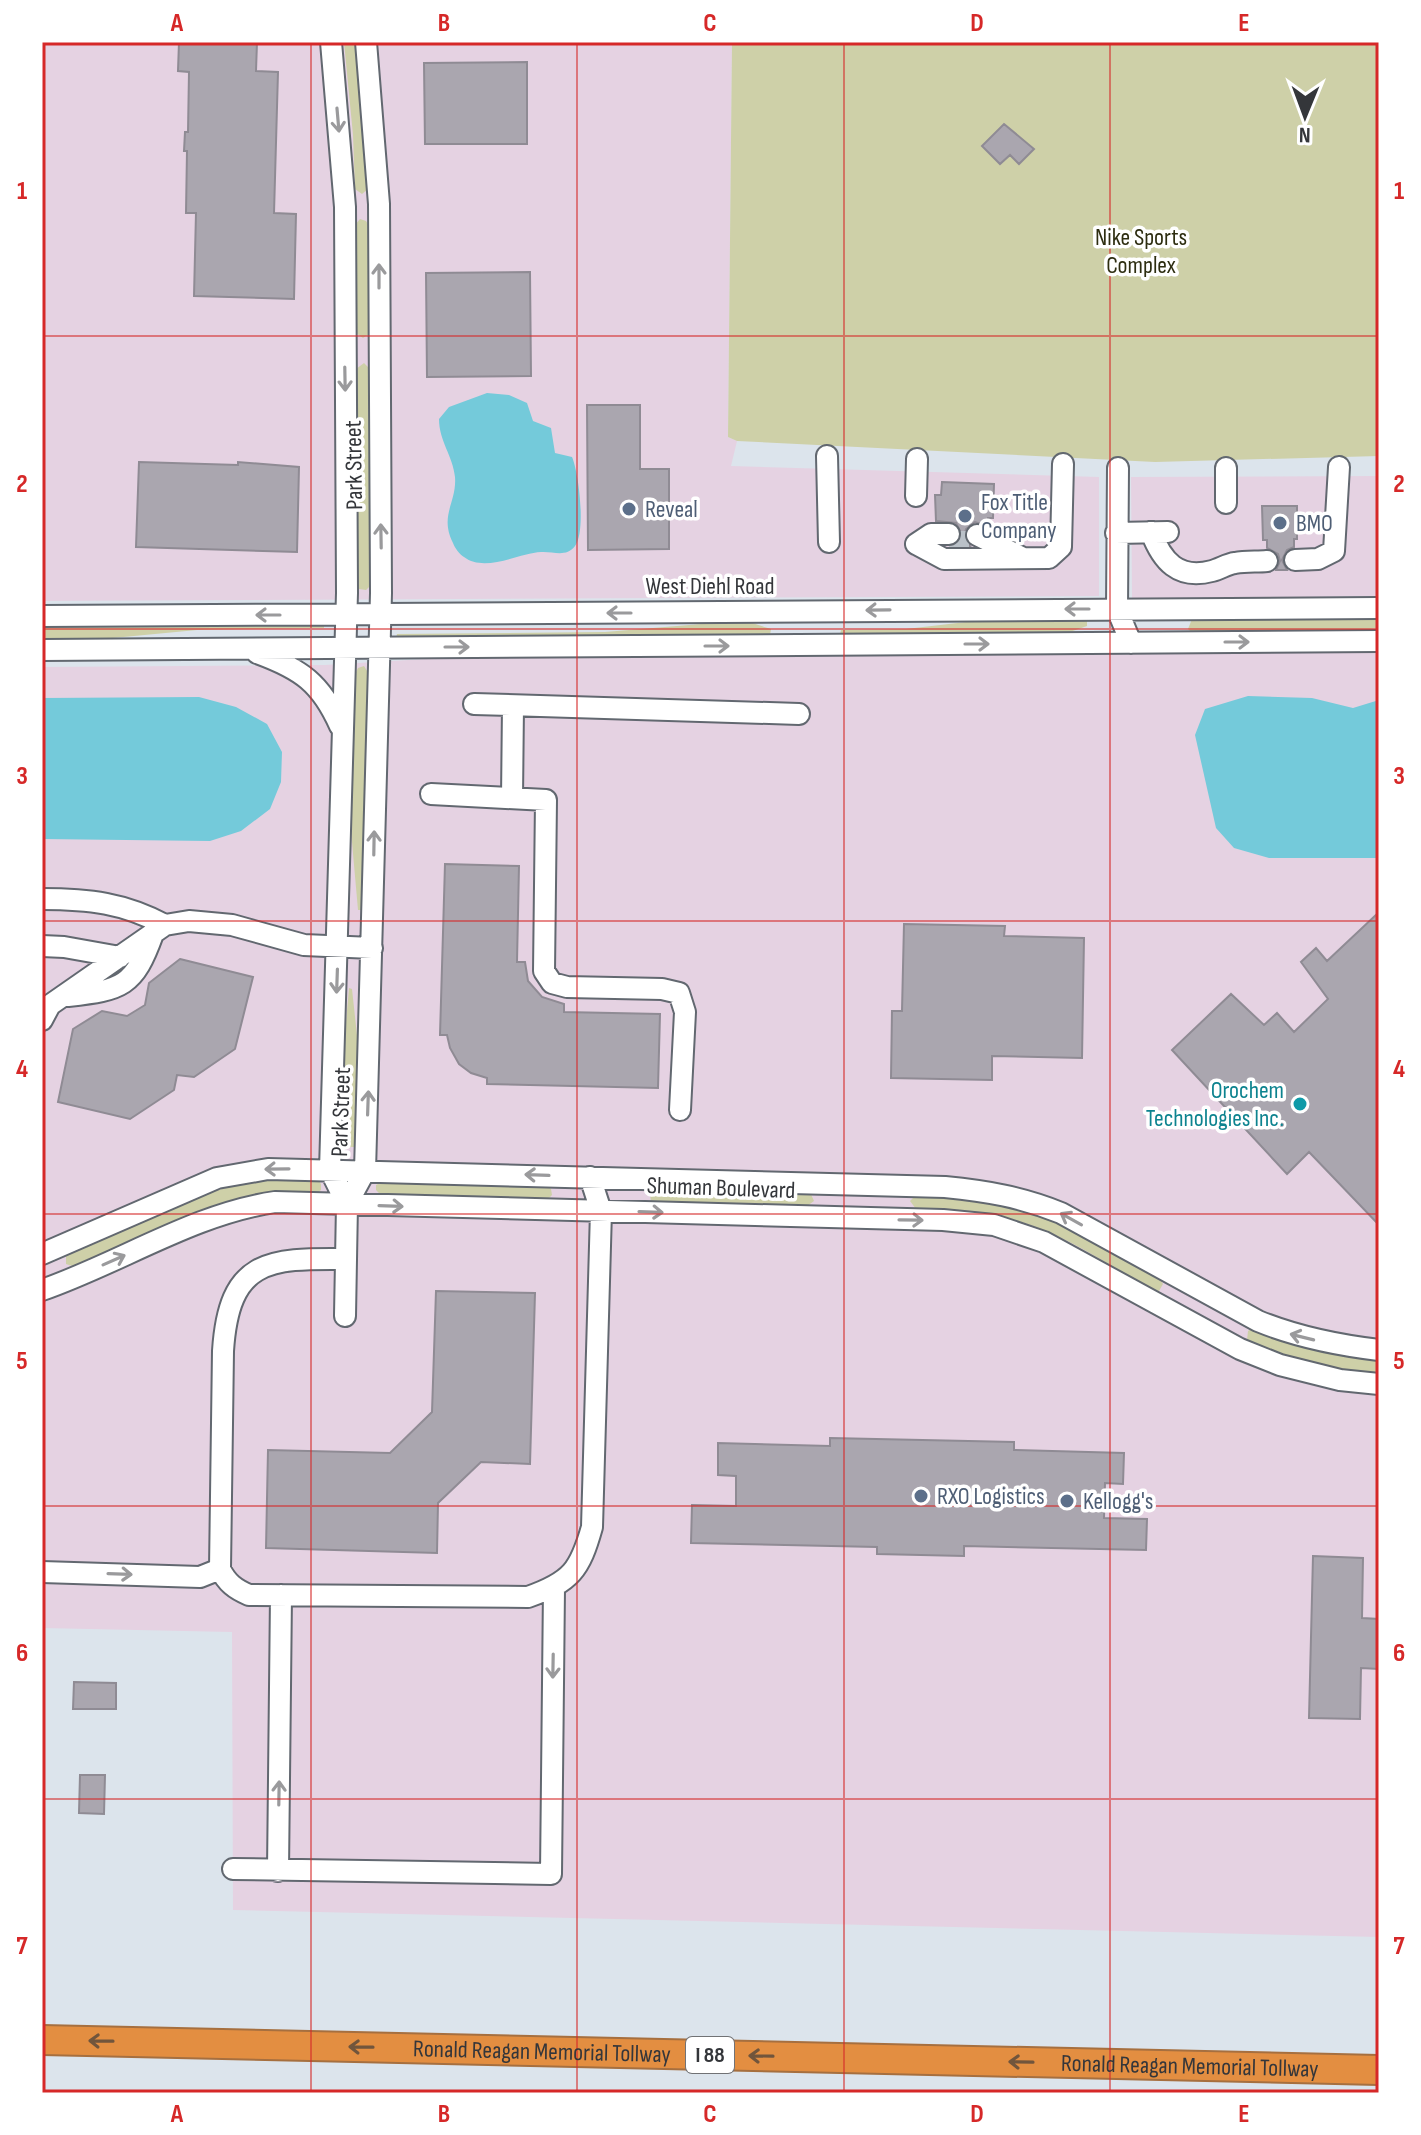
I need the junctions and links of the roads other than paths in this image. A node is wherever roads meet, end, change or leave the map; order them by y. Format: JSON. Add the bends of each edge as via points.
{"nodes":[{"id":1,"x":331,"y":42,"type":"edge"},
{"id":2,"x":366,"y":42,"type":"edge"},
{"id":3,"x":827,"y":456,"type":"dead end"},
{"id":4,"x":917,"y":459,"type":"dead end"},
{"id":5,"x":1063,"y":464,"type":"dead end"},
{"id":6,"x":1339,"y":467,"type":"dead end"},
{"id":7,"x":1118,"y":468,"type":"dead end"},
{"id":8,"x":1226,"y":468,"type":"dead end"},
{"id":9,"x":916,"y":496,"type":"dead end"},
{"id":10,"x":1226,"y":503,"type":"dead end"},
{"id":11,"x":1116,"y":533,"type":"junction"},
{"id":12,"x":949,"y":537,"type":"tunnel mouth"},
{"id":13,"x":977,"y":538,"type":"tunnel mouth"},
{"id":14,"x":829,"y":542,"type":"dead end"},
{"id":15,"x":1027,"y":560,"type":"junction"},
{"id":16,"x":1295,"y":560,"type":"dead end"},
{"id":17,"x":1267,"y":561,"type":"dead end"},
{"id":18,"x":1379,"y":608,"type":"edge"},
{"id":19,"x":1117,"y":609,"type":"junction"},
{"id":20,"x":801,"y":611,"type":"junction"},
{"id":21,"x":380,"y":614,"type":"junction"},
{"id":22,"x":346,"y":615,"type":"junction"},
{"id":23,"x":42,"y":616,"type":"edge"},
{"id":24,"x":1379,"y":641,"type":"edge"},
{"id":25,"x":1131,"y":643,"type":"junction"},
{"id":26,"x":802,"y":645,"type":"junction"},
{"id":27,"x":345,"y":648,"type":"junction"},
{"id":28,"x":379,"y":648,"type":"junction"},
{"id":29,"x":246,"y":649,"type":"junction"},
{"id":30,"x":42,"y":650,"type":"edge"},
{"id":31,"x":474,"y":704,"type":"dead end"},
{"id":32,"x":513,"y":706,"type":"junction"},
{"id":33,"x":799,"y":714,"type":"dead end"},
{"id":34,"x":343,"y":735,"type":"junction"},
{"id":35,"x":431,"y":794,"type":"dead end"},
{"id":36,"x":512,"y":798,"type":"junction"},
{"id":37,"x":42,"y":899,"type":"edge"},
{"id":38,"x":159,"y":930,"type":"junction"},
{"id":39,"x":42,"y":946,"type":"edge"},
{"id":40,"x":338,"y":948,"type":"junction"},
{"id":41,"x":372,"y":948,"type":"junction"},
{"id":42,"x":120,"y":957,"type":"junction"},
{"id":43,"x":49,"y":1006,"type":"edge"},
{"id":44,"x":680,"y":1110,"type":"dead end"},
{"id":45,"x":330,"y":1170,"type":"junction"},
{"id":46,"x":365,"y":1171,"type":"junction"},
{"id":47,"x":590,"y":1177,"type":"junction"},
{"id":48,"x":347,"y":1204,"type":"junction"},
{"id":49,"x":601,"y":1211,"type":"junction"},
{"id":50,"x":42,"y":1254,"type":"edge"},
{"id":51,"x":346,"y":1259,"type":"junction"},
{"id":52,"x":42,"y":1290,"type":"edge"},
{"id":53,"x":345,"y":1316,"type":"dead end"},
{"id":54,"x":1379,"y":1350,"type":"edge"},
{"id":55,"x":1379,"y":1384,"type":"edge"},
{"id":56,"x":220,"y":1569,"type":"junction"},
{"id":57,"x":42,"y":1572,"type":"edge"},
{"id":58,"x":554,"y":1588,"type":"junction"},
{"id":59,"x":281,"y":1595,"type":"junction"},
{"id":60,"x":233,"y":1869,"type":"dead end"},
{"id":61,"x":278,"y":1871,"type":"junction"},
{"id":62,"x":42,"y":2040,"type":"edge"},
{"id":63,"x":1379,"y":2070,"type":"edge"}],
"edges":[{"from":1,"to":22,"type":"street","name":"Park Street","one_way":true,"via":[[345,207]]},
{"from":21,"to":2,"type":"street","name":"Park Street","one_way":true,"via":[[379,204]]},
{"from":3,"to":14,"type":"street"},
{"from":4,"to":9,"type":"street"},
{"from":5,"to":15,"type":"street","via":[[1061,547],[1049,558]]},
{"from":6,"to":16,"type":"street","via":[[1334,551],[1318,559]]},
{"from":7,"to":11,"type":"street"},
{"from":8,"to":10,"type":"street"},
{"from":11,"to":17,"type":"street","via":[[1160,532],[1158,551],[1165,562],[1195,573]]},
{"from":11,"to":19,"type":"street"},
{"from":12,"to":15,"type":"street","via":[[916,544],[944,559]]},
{"from":13,"to":15,"type":"street"},
{"from":18,"to":19,"type":"street","name":"West Diehl Road"},
{"from":19,"to":20,"type":"street","name":"West Diehl Road","one_way":true},
{"from":19,"to":25,"type":"street"},
{"from":20,"to":21,"type":"street","name":"West Diehl Road","one_way":true},
{"from":20,"to":26,"type":"street"},
{"from":21,"to":22,"type":"street","name":"West Diehl Road"},
{"from":21,"to":28,"type":"street","name":"Park Street"},
{"from":22,"to":23,"type":"street","name":"West Diehl Road","one_way":true},
{"from":22,"to":27,"type":"street","name":"Park Street"},
{"from":25,"to":24,"type":"street","one_way":true},
{"from":26,"to":25,"type":"street","one_way":true},
{"from":28,"to":26,"type":"street","one_way":true},
{"from":27,"to":28,"type":"street"},
{"from":27,"to":29,"type":"street"},
{"from":27,"to":34,"type":"street","name":"Park Street"},
{"from":41,"to":28,"type":"street","name":"Park Street","one_way":true},
{"from":29,"to":30,"type":"street"},
{"from":29,"to":34,"type":"street","via":[[312,681],[329,701]]},
{"from":31,"to":32,"type":"street"},
{"from":32,"to":33,"type":"street"},
{"from":32,"to":36,"type":"street"},
{"from":34,"to":40,"type":"street","name":"Park Street"},
{"from":35,"to":36,"type":"street"},
{"from":36,"to":44,"type":"street","via":[[546,800],[544,971],[552,983],[679,993],[685,1012]]},
{"from":37,"to":38,"type":"street","via":[[104,902],[139,911]]},
{"from":38,"to":40,"type":"street","via":[[189,921],[232,925],[304,945]]},
{"from":38,"to":42,"type":"street"},
{"from":38,"to":43,"type":"street","via":[[124,984]]},
{"from":39,"to":42,"type":"street"},
{"from":40,"to":41,"type":"street"},
{"from":40,"to":45,"type":"street","name":"Park Street","one_way":true},
{"from":46,"to":41,"type":"street","name":"Park Street","one_way":true},
{"from":42,"to":43,"type":"street"},
{"from":45,"to":46,"type":"street","name":"Shuman Boulevard"},
{"from":45,"to":48,"type":"street","name":"Park Street"},
{"from":45,"to":50,"type":"street","name":"Shuman Boulevard","one_way":true,"via":[[268,1169],[217,1178]]},
{"from":47,"to":46,"type":"street","name":"Shuman Boulevard","one_way":true},
{"from":46,"to":48,"type":"street","name":"Park Street"},
{"from":47,"to":49,"type":"street"},
{"from":54,"to":47,"type":"street","name":"Shuman Boulevard","one_way":true,"via":[[1340,1346],[1258,1321],[1061,1213],[1002,1193]]},
{"from":48,"to":49,"type":"street","name":"Shuman Boulevard","one_way":true},
{"from":48,"to":51,"type":"street"},
{"from":52,"to":48,"type":"street","name":"Shuman Boulevard","one_way":true,"via":[[246,1207],[275,1202]]},
{"from":49,"to":55,"type":"street","name":"Shuman Boulevard","one_way":true,"via":[[994,1225],[1044,1242],[1240,1349],[1280,1365]]},
{"from":49,"to":58,"type":"street","via":[[592,1527],[573,1572]]},
{"from":51,"to":53,"type":"street"},
{"from":51,"to":56,"type":"street","via":[[291,1258],[266,1265],[245,1280],[231,1301],[223,1351]]},
{"from":57,"to":56,"type":"street","one_way":true,"via":[[200,1577]]},
{"from":56,"to":59,"type":"street","via":[[225,1580],[249,1595]]},
{"from":58,"to":59,"type":"street","via":[[528,1597]]},
{"from":58,"to":61,"type":"street","one_way":true,"via":[[551,1874]]},
{"from":61,"to":59,"type":"street","one_way":true},
{"from":60,"to":61,"type":"street"},
{"from":63,"to":62,"type":"highway","name":"Ronald Reagan Memorial Tollway","number":"I 88","one_way":true}]}
